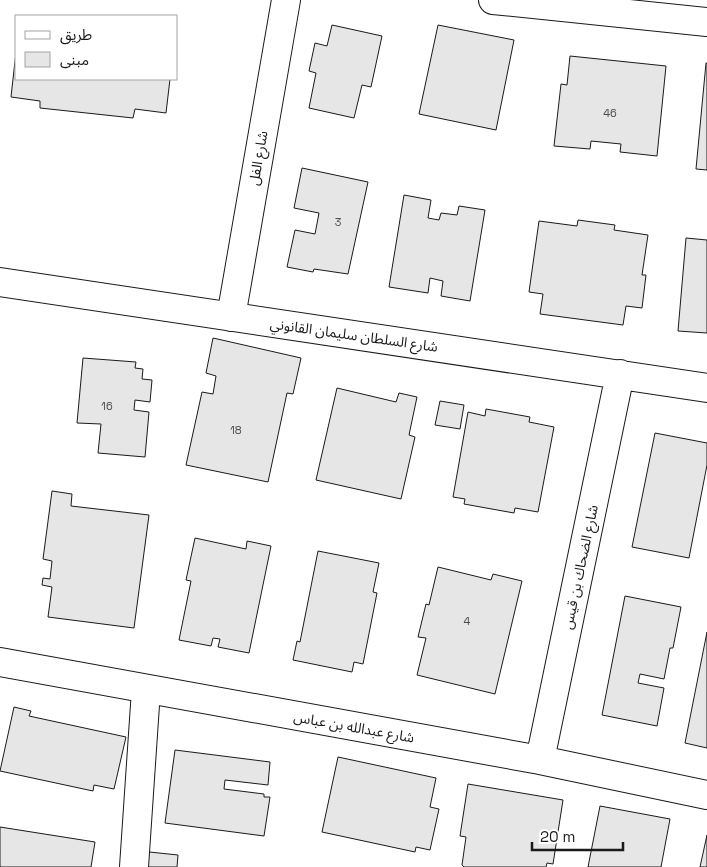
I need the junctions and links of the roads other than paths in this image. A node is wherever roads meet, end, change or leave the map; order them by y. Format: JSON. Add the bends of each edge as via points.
{"nodes":[{"id":1,"x":286,"y":0,"type":"edge"},
{"id":2,"x":493,"y":0,"type":"edge"},
{"id":3,"x":707,"y":22,"type":"edge"},
{"id":4,"x":0,"y":282,"type":"edge"},
{"id":5,"x":231,"y":316,"type":"junction"},
{"id":6,"x":620,"y":374,"type":"junction"},
{"id":7,"x":707,"y":388,"type":"edge"},
{"id":8,"x":0,"y":662,"type":"edge"},
{"id":9,"x":146,"y":690,"type":"junction"},
{"id":10,"x":540,"y":760,"type":"junction"},
{"id":11,"x":707,"y":795,"type":"edge"},
{"id":12,"x":134,"y":867,"type":"edge"}],
"edges":[{"from":1,"to":5,"type":"street","name":"شارع الفل"},
{"from":2,"to":3,"type":"street"},
{"from":4,"to":5,"type":"street","name":"شارع السلطان سليمان القانوني"},
{"from":5,"to":6,"type":"street","name":"شارع السلطان سليمان القانوني"},
{"from":6,"to":7,"type":"street","name":"شارع السلطان سليمان القانوني"},
{"from":6,"to":10,"type":"street","name":"شارع الضحاك بن قيس"},
{"from":8,"to":9,"type":"street","name":"شارع عبدالله بن عباس"},
{"from":9,"to":10,"type":"street","name":"شارع عبدالله بن عباس"},
{"from":9,"to":12,"type":"street"},
{"from":10,"to":11,"type":"street","name":"شارع عبدالله بن عباس"}]}
